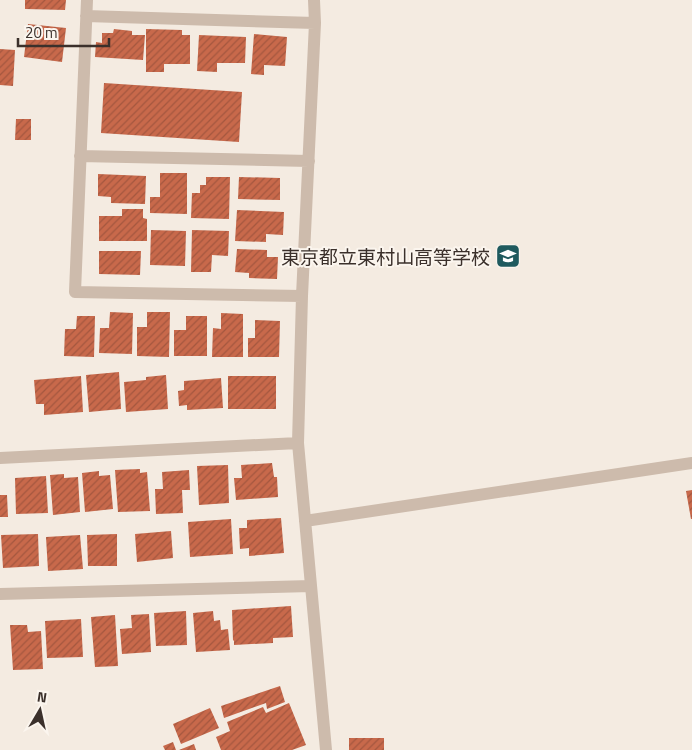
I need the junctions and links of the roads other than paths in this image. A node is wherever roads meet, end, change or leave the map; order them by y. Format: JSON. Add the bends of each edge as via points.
{"nodes":[{"id":1,"x":87,"y":0,"type":"edge"},
{"id":2,"x":314,"y":0,"type":"edge"},
{"id":3,"x":86,"y":16,"type":"junction"},
{"id":4,"x":314,"y":23,"type":"junction"},
{"id":5,"x":80,"y":156,"type":"junction"},
{"id":6,"x":309,"y":161,"type":"junction"},
{"id":7,"x":302,"y":296,"type":"junction"},
{"id":8,"x":298,"y":444,"type":"junction"},
{"id":9,"x":0,"y":458,"type":"edge"},
{"id":10,"x":692,"y":463,"type":"edge"},
{"id":11,"x":305,"y":521,"type":"junction"},
{"id":12,"x":311,"y":586,"type":"junction"},
{"id":13,"x":0,"y":594,"type":"edge"},
{"id":14,"x":326,"y":750,"type":"edge"}],
"edges":[{"from":1,"to":3,"type":"street"},
{"from":2,"to":4,"type":"street"},
{"from":3,"to":4,"type":"street"},
{"from":3,"to":5,"type":"street"},
{"from":4,"to":6,"type":"street"},
{"from":5,"to":6,"type":"street"},
{"from":5,"to":7,"type":"street","via":[[75,292]]},
{"from":6,"to":7,"type":"street"},
{"from":7,"to":8,"type":"street"},
{"from":8,"to":9,"type":"street"},
{"from":8,"to":11,"type":"street"},
{"from":10,"to":11,"type":"street"},
{"from":11,"to":12,"type":"street"},
{"from":12,"to":13,"type":"street"},
{"from":12,"to":14,"type":"street"}]}
